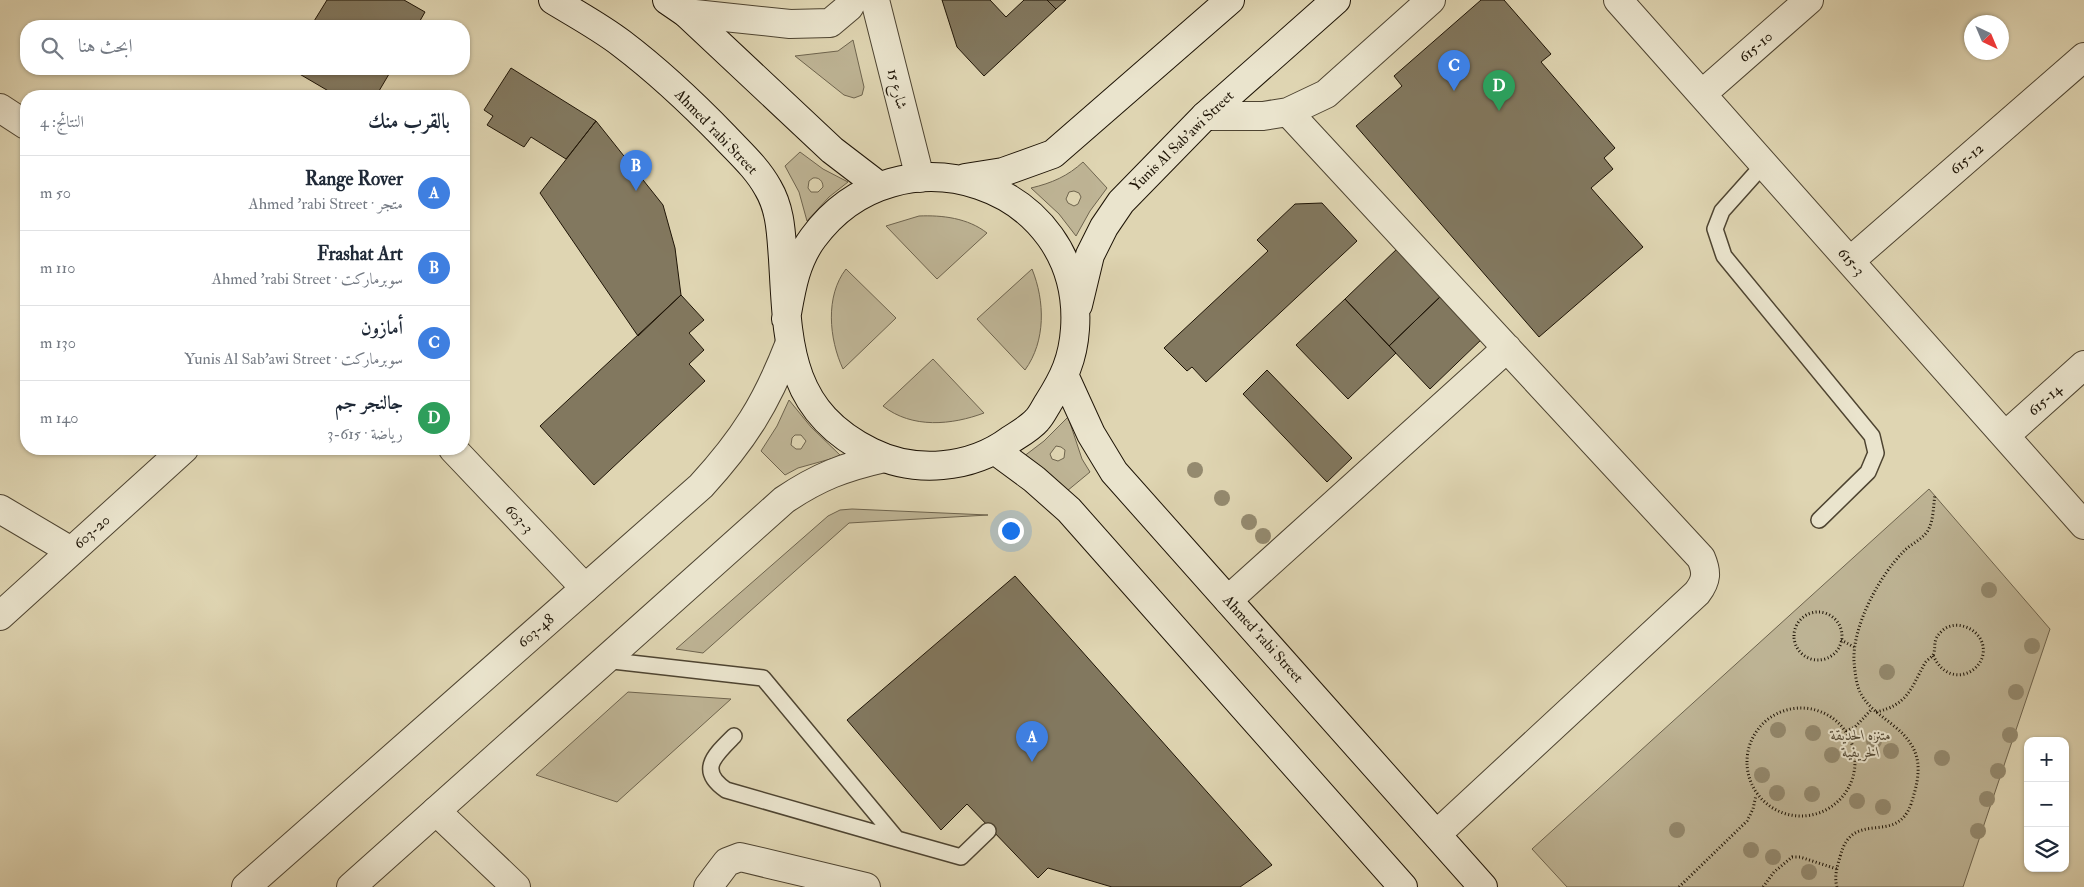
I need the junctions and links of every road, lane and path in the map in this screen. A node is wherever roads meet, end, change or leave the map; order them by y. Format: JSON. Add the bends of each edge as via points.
{"nodes":[{"id":1,"x":553,"y":0,"type":"edge"},
{"id":2,"x":853,"y":0,"type":"edge"},
{"id":3,"x":875,"y":0,"type":"edge"},
{"id":4,"x":1230,"y":0,"type":"edge"},
{"id":5,"x":1336,"y":0,"type":"edge"},
{"id":6,"x":1431,"y":0,"type":"edge"},
{"id":7,"x":1618,"y":0,"type":"edge"},
{"id":8,"x":1809,"y":0,"type":"edge"},
{"id":9,"x":677,"y":7,"type":"edge"},
{"id":10,"x":2084,"y":57,"type":"edge"},
{"id":11,"x":1702,"y":94,"type":"junction"},
{"id":12,"x":0,"y":108,"type":"edge"},
{"id":13,"x":1288,"y":112,"type":"junction"},
{"id":14,"x":1205,"y":116,"type":"junction"},
{"id":15,"x":20,"y":121,"type":"edge"},
{"id":16,"x":1764,"y":164,"type":"junction"},
{"id":17,"x":920,"y":178,"type":"junction"},
{"id":18,"x":961,"y":179,"type":"junction"},
{"id":19,"x":879,"y":186,"type":"junction"},
{"id":20,"x":1850,"y":261,"type":"junction"},
{"id":21,"x":1076,"y":314,"type":"junction"},
{"id":22,"x":788,"y":332,"type":"junction"},
{"id":23,"x":1507,"y":348,"type":"junction"},
{"id":24,"x":2084,"y":365,"type":"edge"},
{"id":25,"x":1065,"y":377,"type":"junction"},
{"id":26,"x":2006,"y":434,"type":"junction"},
{"id":27,"x":996,"y":451,"type":"junction"},
{"id":28,"x":177,"y":455,"type":"edge"},
{"id":29,"x":459,"y":455,"type":"edge"},
{"id":30,"x":884,"y":458,"type":"junction"},
{"id":31,"x":1935,"y":495,"type":"dead end"},
{"id":32,"x":0,"y":509,"type":"edge"},
{"id":33,"x":1819,"y":520,"type":"dead end"},
{"id":34,"x":2084,"y":525,"type":"edge"},
{"id":35,"x":71,"y":551,"type":"junction"},
{"id":36,"x":585,"y":588,"type":"junction"},
{"id":37,"x":1228,"y":600,"type":"junction"},
{"id":38,"x":0,"y":616,"type":"edge"},
{"id":39,"x":1841,"y":640,"type":"junction"},
{"id":40,"x":1854,"y":646,"type":"junction"},
{"id":41,"x":1933,"y":655,"type":"junction"},
{"id":42,"x":604,"y":660,"type":"junction"},
{"id":43,"x":1874,"y":711,"type":"junction"},
{"id":44,"x":1846,"y":731,"type":"junction"},
{"id":45,"x":734,"y":736,"type":"dead end"},
{"id":46,"x":1756,"y":795,"type":"junction"},
{"id":47,"x":436,"y":811,"type":"junction"},
{"id":48,"x":988,"y":831,"type":"dead end"},
{"id":49,"x":1437,"y":834,"type":"junction"},
{"id":50,"x":897,"y":839,"type":"junction"},
{"id":51,"x":1837,"y":869,"type":"junction"},
{"id":52,"x":246,"y":887,"type":"edge"},
{"id":53,"x":351,"y":887,"type":"edge"},
{"id":54,"x":516,"y":887,"type":"edge"},
{"id":55,"x":708,"y":887,"type":"edge"},
{"id":56,"x":866,"y":887,"type":"edge"},
{"id":57,"x":1403,"y":887,"type":"edge"},
{"id":58,"x":1484,"y":887,"type":"edge"},
{"id":59,"x":1679,"y":887,"type":"edge"},
{"id":60,"x":1763,"y":887,"type":"edge"},
{"id":61,"x":1837,"y":887,"type":"edge"}],
"edges":[{"from":1,"to":22,"type":"street","name":"Ahmed 'rabi Street","via":[[621,42],[696,107],[752,165],[768,189],[780,217]]},
{"from":2,"to":9,"type":"street","via":[[830,23],[790,24]]},
{"from":3,"to":17,"type":"street","name":"شارع 15"},
{"from":4,"to":18,"type":"street","via":[[1053,154],[1003,172]]},
{"from":5,"to":14,"type":"street","name":"Yunis Al Sab'awi Street"},
{"from":6,"to":13,"type":"street","via":[[1326,94]]},
{"from":7,"to":11,"type":"street","name":"615-3"},
{"from":8,"to":11,"type":"street","name":"615-10"},
{"from":9,"to":19,"type":"street","via":[[832,150]]},
{"from":10,"to":20,"type":"street","name":"615-12"},
{"from":11,"to":16,"type":"street","name":"615-3"},
{"from":12,"to":15,"type":"street"},
{"from":13,"to":14,"type":"street","via":[[1263,116]]},
{"from":13,"to":23,"type":"street"},
{"from":14,"to":21,"type":"street","name":"Yunis Al Sab'awi Street","via":[[1121,202],[1104,227],[1090,255]]},
{"from":16,"to":20,"type":"street","name":"615-3"},
{"from":16,"to":33,"type":"lane","via":[[1722,211],[1715,229],[1724,256],[1872,436],[1876,453],[1868,472]]},
{"from":17,"to":18,"type":"street"},
{"from":17,"to":19,"type":"street"},
{"from":18,"to":21,"type":"street","via":[[990,188],[1018,204],[1042,226],[1060,253],[1071,282]]},
{"from":19,"to":22,"type":"street","via":[[842,207],[812,239],[793,277]]},
{"from":20,"to":26,"type":"street","name":"615-3"},
{"from":21,"to":25,"type":"street","via":[[1074,346]]},
{"from":22,"to":30,"type":"street","via":[[802,387],[822,418],[850,442]]},
{"from":22,"to":36,"type":"street","name":"603-48","via":[[774,384],[754,421],[729,455],[701,486]]},
{"from":23,"to":37,"type":"street"},
{"from":23,"to":49,"type":"street","via":[[1701,558],[1706,571],[1704,583],[1697,593]]},
{"from":24,"to":26,"type":"street","name":"615-14"},
{"from":25,"to":27,"type":"street","via":[[1038,420]]},
{"from":25,"to":37,"type":"street","name":"Ahmed 'rabi Street","via":[[1091,434],[1114,472]]},
{"from":26,"to":34,"type":"street","name":"615-3"},
{"from":27,"to":30,"type":"street","via":[[960,463],[922,466]]},
{"from":27,"to":57,"type":"street","via":[[1069,510]]},
{"from":28,"to":35,"type":"street","name":"603-20"},
{"from":29,"to":36,"type":"street","name":"603-3"},
{"from":30,"to":42,"type":"street","via":[[832,473],[784,500]]},
{"from":31,"to":40,"type":"path","via":[[1928,531],[1904,552],[1879,583]]},
{"from":32,"to":35,"type":"street"},
{"from":35,"to":38,"type":"street","name":"603-20"},
{"from":36,"to":52,"type":"street","name":"603-48"},
{"from":37,"to":49,"type":"street","name":"Ahmed 'rabi Street"},
{"from":39,"to":39,"type":"path","via":[[1835,619],[1821,612],[1803,617],[1794,636],[1798,650],[1804,656],[1817,660],[1829,657]]},
{"from":39,"to":40,"type":"path"},
{"from":40,"to":43,"type":"path","via":[[1859,691]]},
{"from":41,"to":41,"type":"path","via":[[1942,670],[1960,675],[1978,666],[1983,649],[1981,639],[1962,625],[1950,626],[1936,639]]},
{"from":41,"to":43,"type":"path","via":[[1906,696],[1889,708]]},
{"from":42,"to":47,"type":"street"},
{"from":42,"to":50,"type":"lane","via":[[763,678]]},
{"from":43,"to":44,"type":"path"},
{"from":43,"to":51,"type":"path","via":[[1894,726],[1915,750],[1918,776],[1911,803],[1902,818],[1887,827],[1856,831],[1842,848]]},
{"from":44,"to":46,"type":"path","via":[[1854,748],[1854,771],[1844,795],[1831,808],[1816,815],[1794,816],[1774,810]]},
{"from":44,"to":46,"type":"path","via":[[1835,720],[1813,709],[1800,707],[1773,715],[1752,737],[1747,750],[1747,774]]},
{"from":45,"to":50,"type":"lane","via":[[712,760],[711,772],[715,782],[726,790]]},
{"from":46,"to":59,"type":"path","via":[[1746,821]]},
{"from":47,"to":53,"type":"street"},
{"from":47,"to":54,"type":"street"},
{"from":48,"to":50,"type":"lane","via":[[961,857]]},
{"from":49,"to":58,"type":"street","name":"Ahmed 'rabi Street"},
{"from":51,"to":60,"type":"path","via":[[1792,857],[1774,872]]},
{"from":51,"to":61,"type":"path"},
{"from":55,"to":56,"type":"street","via":[[727,862],[740,857]]}]}
